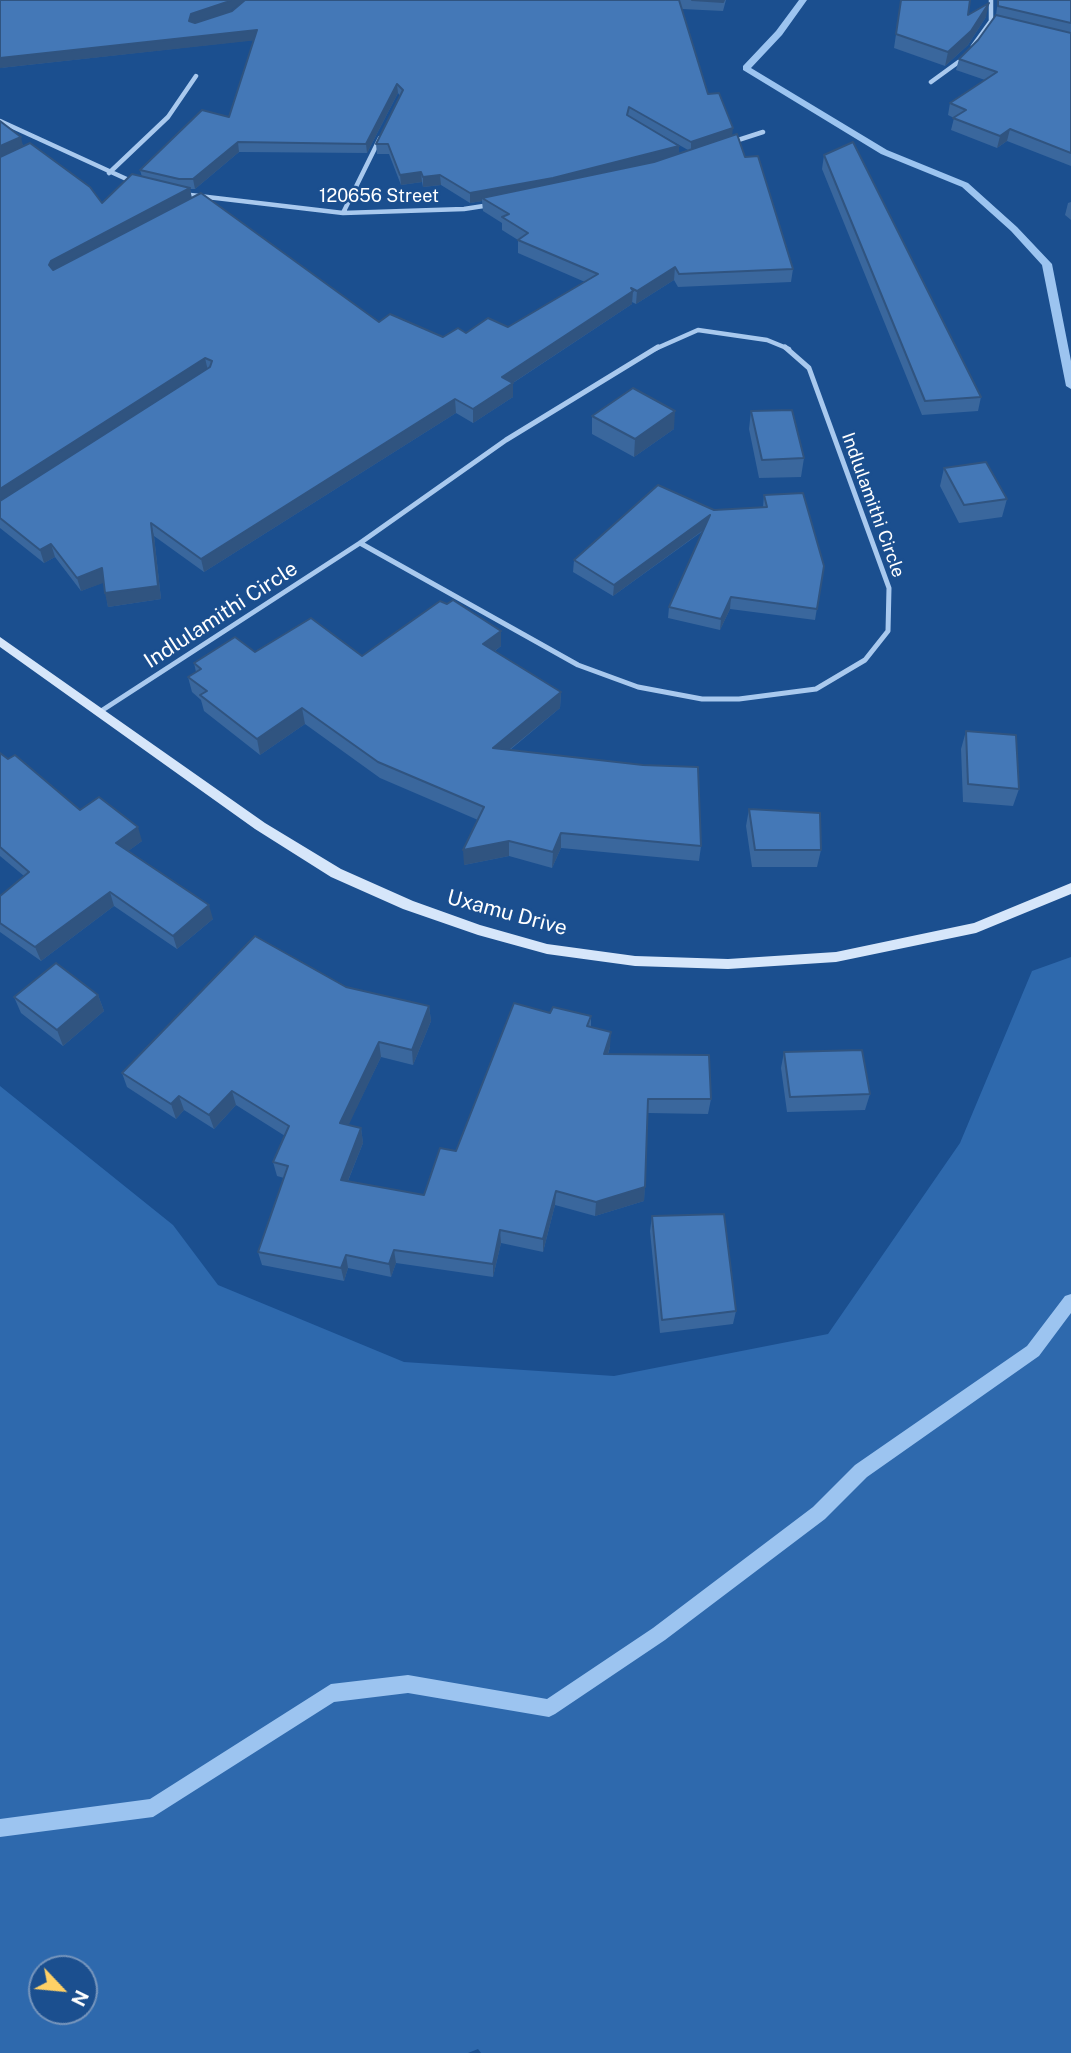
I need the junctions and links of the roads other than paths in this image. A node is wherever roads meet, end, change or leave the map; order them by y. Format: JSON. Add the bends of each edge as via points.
{"nodes":[{"id":1,"x":991,"y":0,"type":"edge"},
{"id":2,"x":990,"y":21,"type":"junction"},
{"id":3,"x":1003,"y":24,"type":"edge"},
{"id":4,"x":196,"y":76,"type":"dead end"},
{"id":5,"x":931,"y":82,"type":"dead end"},
{"id":6,"x":0,"y":121,"type":"edge"},
{"id":7,"x":764,"y":132,"type":"dead end"},
{"id":8,"x":382,"y":133,"type":"edge"},
{"id":9,"x":47,"y":145,"type":"junction"},
{"id":10,"x":721,"y":146,"type":"edge"},
{"id":11,"x":36,"y":150,"type":"edge"},
{"id":12,"x":109,"y":173,"type":"junction"},
{"id":13,"x":135,"y":182,"type":"edge"},
{"id":14,"x":177,"y":193,"type":"edge"},
{"id":15,"x":207,"y":199,"type":"junction"},
{"id":16,"x":503,"y":202,"type":"edge"},
{"id":17,"x":195,"y":205,"type":"edge"},
{"id":18,"x":343,"y":213,"type":"junction"},
{"id":19,"x":360,"y":543,"type":"junction"},
{"id":20,"x":0,"y":641,"type":"edge"},
{"id":21,"x":98,"y":713,"type":"junction"},
{"id":22,"x":1071,"y":888,"type":"edge"}],
"edges":[{"from":1,"to":2,"type":"street"},
{"from":2,"to":3,"type":"street"},
{"from":2,"to":5,"type":"street","via":[[960,62]]},
{"from":4,"to":12,"type":"street","via":[[168,117]]},
{"from":6,"to":9,"type":"street"},
{"from":7,"to":10,"type":"street"},
{"from":8,"to":18,"type":"street"},
{"from":9,"to":11,"type":"street"},
{"from":9,"to":12,"type":"street"},
{"from":12,"to":13,"type":"street"},
{"from":14,"to":15,"type":"street","name":"120656 Street"},
{"from":15,"to":17,"type":"street"},
{"from":15,"to":18,"type":"street","name":"120656 Street"},
{"from":16,"to":18,"type":"street","name":"120656 Street","via":[[464,209]]},
{"from":19,"to":19,"type":"street","name":"Indlulamithi Circle","via":[[506,440],[665,343],[698,330],[727,332],[790,350],[809,368],[889,588],[888,631],[865,660],[816,689],[702,699],[638,687],[578,665]]},
{"from":19,"to":21,"type":"street","name":"Indlulamithi Circle"},
{"from":20,"to":21,"type":"street","name":"Uxamu Drive"},
{"from":21,"to":22,"type":"street","name":"Uxamu Drive","via":[[336,873],[408,905],[547,949],[635,961],[727,964],[836,957],[976,928]]}]}
